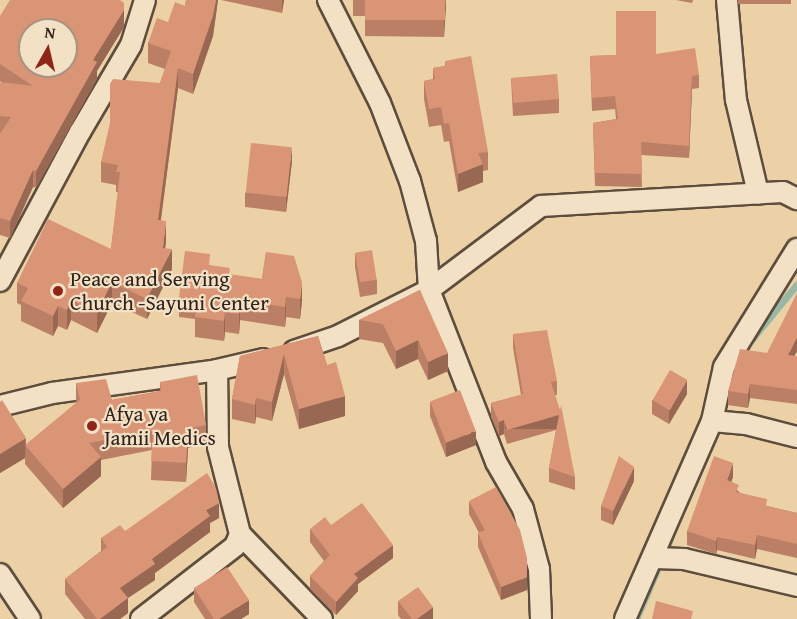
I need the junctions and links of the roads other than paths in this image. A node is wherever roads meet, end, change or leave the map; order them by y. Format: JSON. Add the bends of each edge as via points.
{"nodes":[{"id":1,"x":145,"y":0,"type":"edge"},
{"id":2,"x":328,"y":0,"type":"edge"},
{"id":3,"x":727,"y":0,"type":"edge"},
{"id":4,"x":758,"y":193,"type":"junction"},
{"id":5,"x":797,"y":199,"type":"edge"},
{"id":6,"x":797,"y":249,"type":"edge"},
{"id":7,"x":1,"y":278,"type":"edge"},
{"id":8,"x":429,"y":290,"type":"junction"},
{"id":9,"x":217,"y":370,"type":"junction"},
{"id":10,"x":0,"y":406,"type":"edge"},
{"id":11,"x":712,"y":421,"type":"junction"},
{"id":12,"x":797,"y":437,"type":"edge"},
{"id":13,"x":240,"y":534,"type":"junction"},
{"id":14,"x":655,"y":558,"type":"junction"},
{"id":15,"x":0,"y":574,"type":"edge"},
{"id":16,"x":797,"y":586,"type":"edge"},
{"id":17,"x":30,"y":619,"type":"edge"},
{"id":18,"x":141,"y":619,"type":"edge"},
{"id":19,"x":322,"y":619,"type":"edge"},
{"id":20,"x":541,"y":619,"type":"edge"},
{"id":21,"x":625,"y":619,"type":"edge"}],
"edges":[{"from":1,"to":7,"type":"street","via":[[132,45]]},
{"from":2,"to":8,"type":"street","via":[[380,103],[410,182],[426,241]]},
{"from":3,"to":4,"type":"street","via":[[736,100]]},
{"from":4,"to":5,"type":"street","via":[[783,192]]},
{"from":4,"to":8,"type":"street","via":[[541,206]]},
{"from":6,"to":11,"type":"street","via":[[724,367]]},
{"from":8,"to":9,"type":"street","via":[[338,336]]},
{"from":8,"to":20,"type":"street","via":[[496,462],[523,509],[539,569]]},
{"from":9,"to":10,"type":"street","via":[[52,393]]},
{"from":9,"to":13,"type":"street","via":[[218,447]]},
{"from":11,"to":12,"type":"street","via":[[746,424]]},
{"from":11,"to":14,"type":"street"},
{"from":13,"to":18,"type":"street","via":[[236,546]]},
{"from":13,"to":19,"type":"street"},
{"from":14,"to":16,"type":"street","via":[[684,559]]},
{"from":14,"to":21,"type":"street"},
{"from":15,"to":17,"type":"street"}]}
